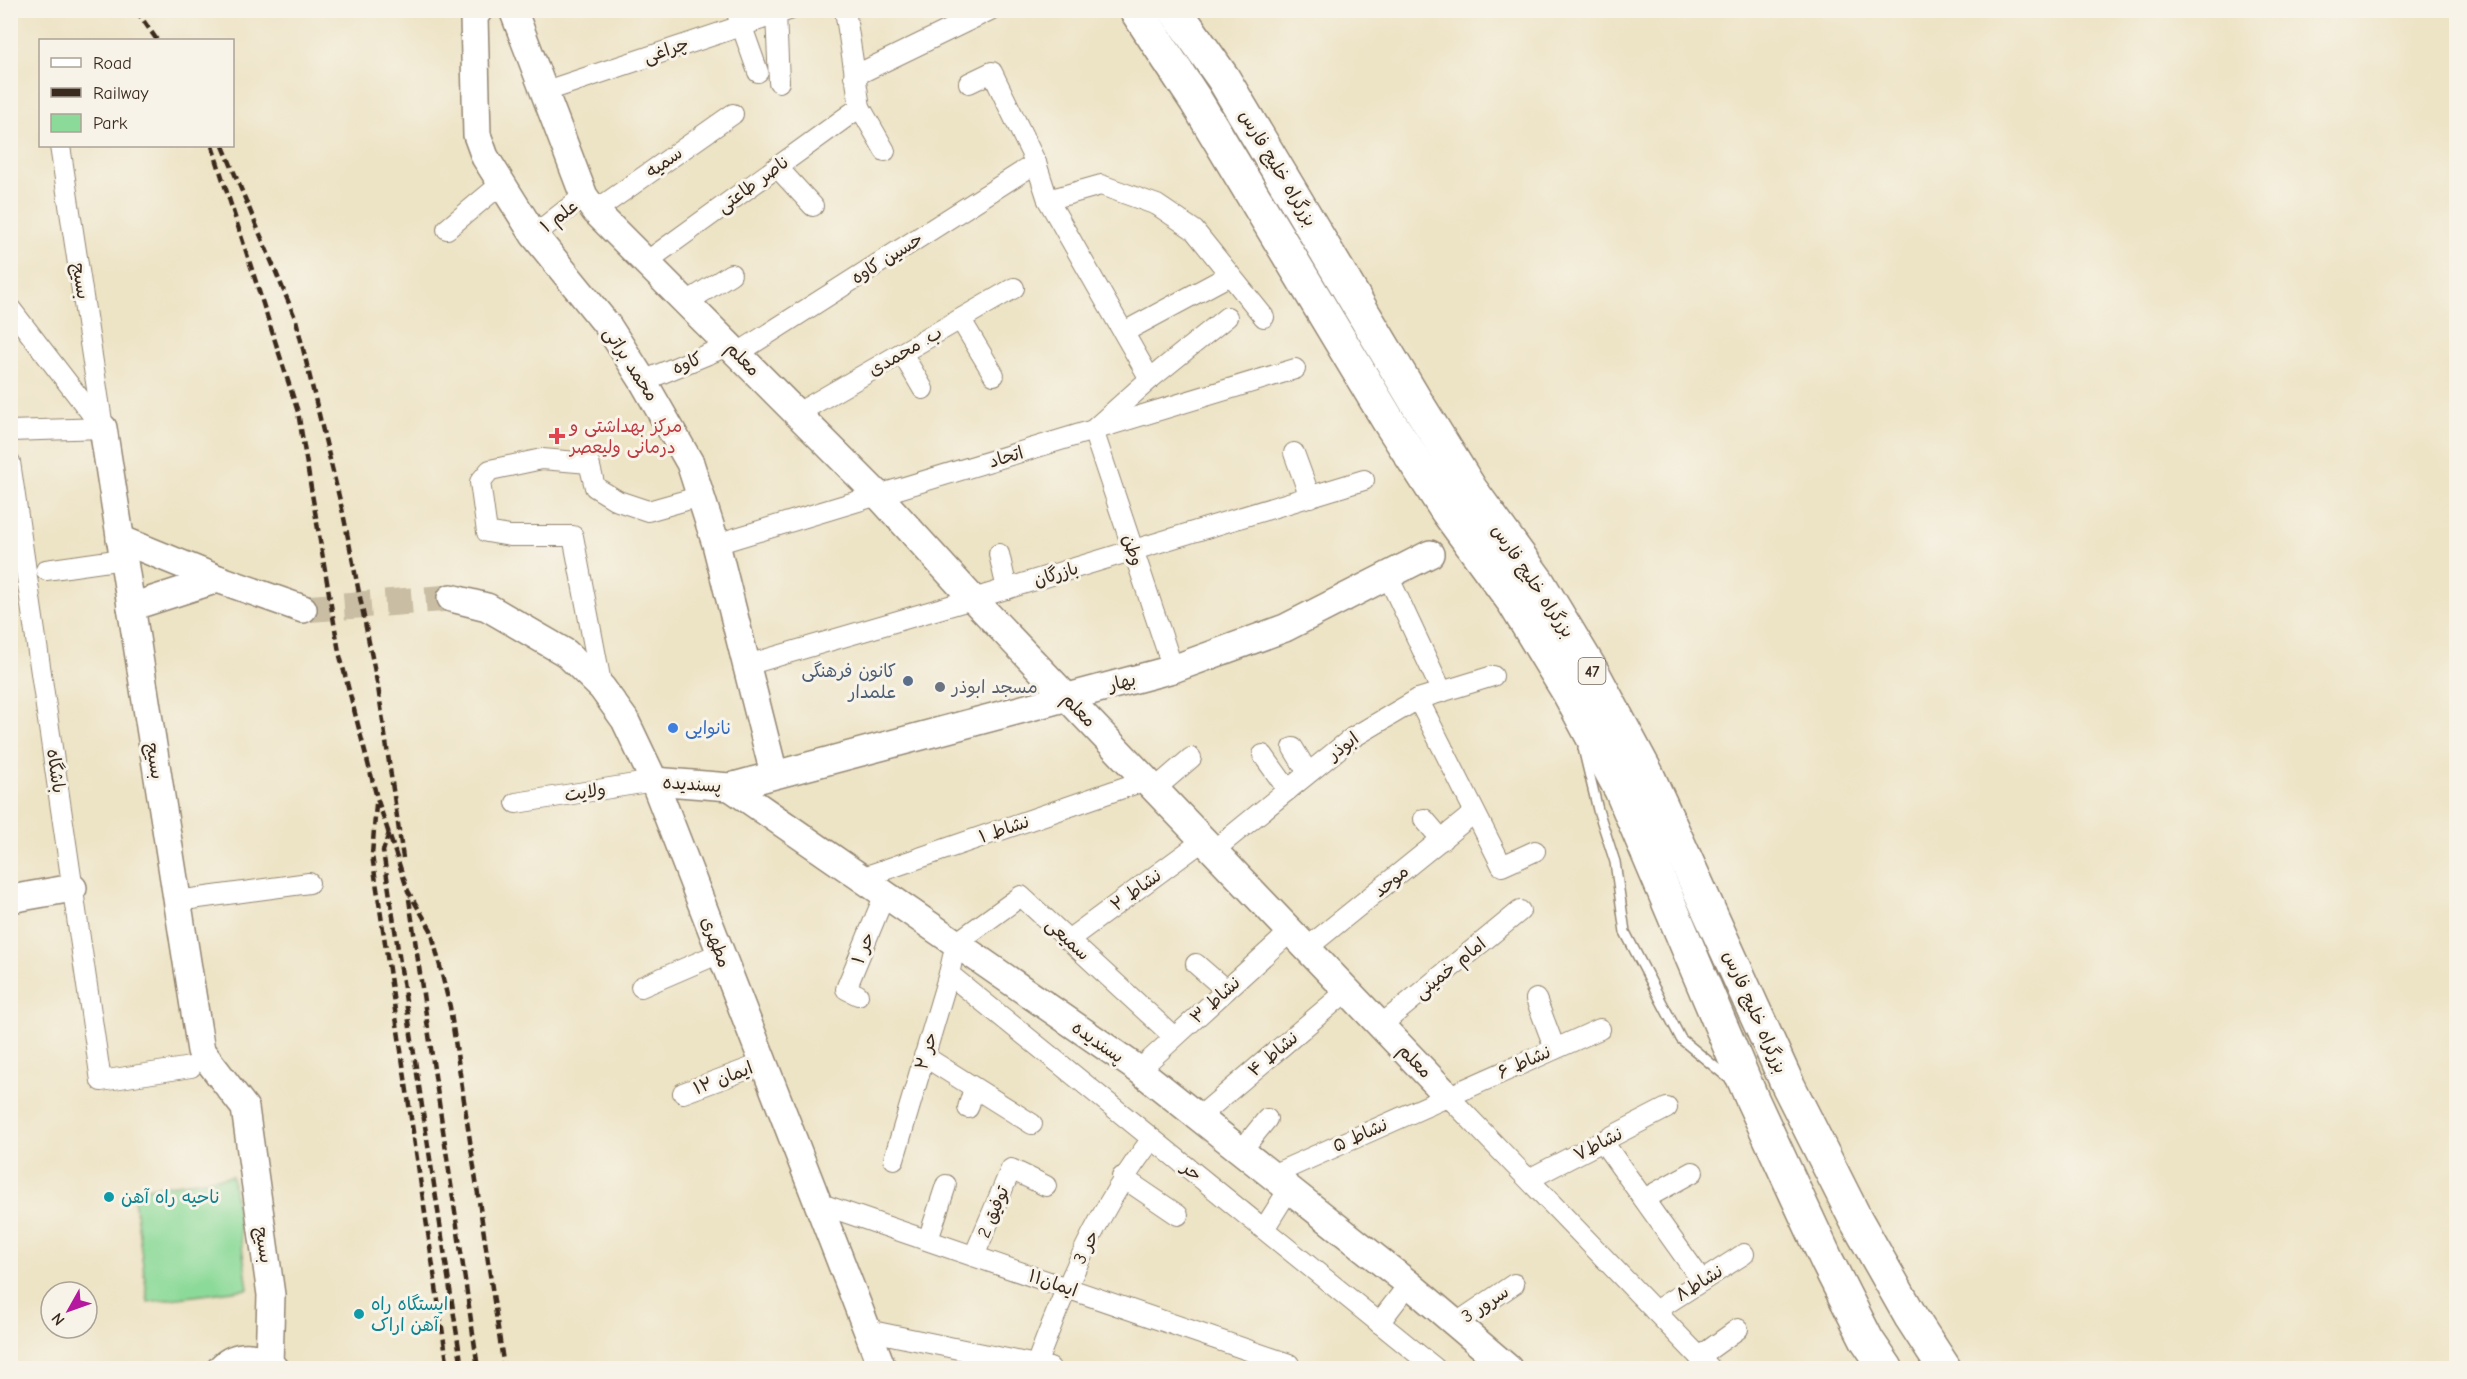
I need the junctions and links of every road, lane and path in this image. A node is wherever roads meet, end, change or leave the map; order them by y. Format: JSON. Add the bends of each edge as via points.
{"nodes":[{"id":1,"x":479,"y":10,"type":"edge"},
{"id":2,"x":513,"y":10,"type":"edge"},
{"id":3,"x":845,"y":10,"type":"edge"},
{"id":4,"x":990,"y":10,"type":"edge"},
{"id":5,"x":1136,"y":10,"type":"edge"},
{"id":6,"x":1175,"y":10,"type":"edge"},
{"id":7,"x":783,"y":12,"type":"edge"},
{"id":8,"x":738,"y":18,"type":"edge"},
{"id":9,"x":758,"y":72,"type":"dead end"},
{"id":10,"x":854,"y":76,"type":"junction"},
{"id":11,"x":779,"y":82,"type":"dead end"},
{"id":12,"x":969,"y":83,"type":"dead end"},
{"id":13,"x":543,"y":92,"type":"junction"},
{"id":14,"x":860,"y":107,"type":"junction"},
{"id":15,"x":733,"y":114,"type":"dead end"},
{"id":16,"x":60,"y":147,"type":"edge"},
{"id":17,"x":885,"y":152,"type":"dead end"},
{"id":18,"x":1036,"y":163,"type":"junction"},
{"id":19,"x":777,"y":167,"type":"junction"},
{"id":20,"x":501,"y":184,"type":"junction"},
{"id":21,"x":1048,"y":200,"type":"junction"},
{"id":22,"x":590,"y":204,"type":"junction"},
{"id":23,"x":813,"y":206,"type":"dead end"},
{"id":24,"x":447,"y":230,"type":"dead end"},
{"id":25,"x":534,"y":235,"type":"junction"},
{"id":26,"x":646,"y":262,"type":"junction"},
{"id":27,"x":731,"y":274,"type":"dead end"},
{"id":28,"x":1230,"y":275,"type":"junction"},
{"id":29,"x":1014,"y":288,"type":"dead end"},
{"id":30,"x":687,"y":302,"type":"junction"},
{"id":31,"x":10,"y":309,"type":"edge"},
{"id":32,"x":1227,"y":317,"type":"dead end"},
{"id":33,"x":1264,"y":317,"type":"dead end"},
{"id":34,"x":961,"y":320,"type":"junction"},
{"id":35,"x":1124,"y":333,"type":"junction"},
{"id":36,"x":734,"y":349,"type":"junction"},
{"id":37,"x":903,"y":353,"type":"junction"},
{"id":38,"x":1295,"y":369,"type":"dead end"},
{"id":39,"x":994,"y":375,"type":"dead end"},
{"id":40,"x":1150,"y":379,"type":"junction"},
{"id":41,"x":643,"y":381,"type":"junction"},
{"id":42,"x":923,"y":389,"type":"dead end"},
{"id":43,"x":796,"y":414,"type":"junction"},
{"id":44,"x":102,"y":428,"type":"junction"},
{"id":45,"x":1093,"y":430,"type":"junction"},
{"id":46,"x":10,"y":431,"type":"edge"},
{"id":47,"x":1294,"y":453,"type":"dead end"},
{"id":48,"x":10,"y":462,"type":"edge"},
{"id":49,"x":1364,"y":480,"type":"dead end"},
{"id":50,"x":701,"y":495,"type":"junction"},
{"id":51,"x":878,"y":495,"type":"junction"},
{"id":52,"x":1310,"y":497,"type":"junction"},
{"id":53,"x":716,"y":544,"type":"junction"},
{"id":54,"x":121,"y":549,"type":"junction"},
{"id":55,"x":1133,"y":551,"type":"junction"},
{"id":56,"x":999,"y":554,"type":"dead end"},
{"id":57,"x":1430,"y":554,"type":"dead end"},
{"id":58,"x":28,"y":575,"type":"edge"},
{"id":59,"x":1388,"y":576,"type":"junction"},
{"id":60,"x":218,"y":579,"type":"junction"},
{"id":61,"x":1007,"y":589,"type":"junction"},
{"id":62,"x":451,"y":598,"type":"tunnel mouth"},
{"id":63,"x":974,"y":599,"type":"junction"},
{"id":64,"x":130,"y":607,"type":"junction"},
{"id":65,"x":303,"y":609,"type":"tunnel mouth"},
{"id":66,"x":747,"y":665,"type":"junction"},
{"id":67,"x":1173,"y":669,"type":"junction"},
{"id":68,"x":1492,"y":676,"type":"dead end"},
{"id":69,"x":602,"y":688,"type":"junction"},
{"id":70,"x":1442,"y":692,"type":"junction"},
{"id":71,"x":1569,"y":693,"type":"junction"},
{"id":72,"x":1066,"y":696,"type":"junction"},
{"id":73,"x":1418,"y":699,"type":"junction"},
{"id":74,"x":1293,"y":748,"type":"dead end"},
{"id":75,"x":1263,"y":755,"type":"dead end"},
{"id":76,"x":1191,"y":758,"type":"dead end"},
{"id":77,"x":1308,"y":773,"type":"junction"},
{"id":78,"x":774,"y":774,"type":"junction"},
{"id":79,"x":654,"y":781,"type":"junction"},
{"id":80,"x":1150,"y":784,"type":"junction"},
{"id":81,"x":730,"y":787,"type":"junction"},
{"id":82,"x":1288,"y":790,"type":"junction"},
{"id":83,"x":516,"y":803,"type":"dead end"},
{"id":84,"x":1474,"y":813,"type":"junction"},
{"id":85,"x":1424,"y":819,"type":"dead end"},
{"id":86,"x":1442,"y":840,"type":"junction"},
{"id":87,"x":1209,"y":845,"type":"junction"},
{"id":88,"x":1535,"y":850,"type":"dead end"},
{"id":89,"x":861,"y":878,"type":"junction"},
{"id":90,"x":309,"y":883,"type":"dead end"},
{"id":91,"x":73,"y":888,"type":"junction"},
{"id":92,"x":885,"y":894,"type":"junction"},
{"id":93,"x":10,"y":899,"type":"edge"},
{"id":94,"x":177,"y":901,"type":"junction"},
{"id":95,"x":1520,"y":911,"type":"dead end"},
{"id":96,"x":1068,"y":940,"type":"junction"},
{"id":97,"x":1299,"y":940,"type":"junction"},
{"id":98,"x":956,"y":943,"type":"junction"},
{"id":99,"x":720,"y":953,"type":"junction"},
{"id":100,"x":1196,"y":964,"type":"dead end"},
{"id":101,"x":950,"y":974,"type":"junction"},
{"id":102,"x":641,"y":987,"type":"dead end"},
{"id":103,"x":1226,"y":990,"type":"junction"},
{"id":104,"x":1348,"y":990,"type":"junction"},
{"id":105,"x":858,"y":995,"type":"dead end"},
{"id":106,"x":1536,"y":999,"type":"dead end"},
{"id":107,"x":1381,"y":1025,"type":"junction"},
{"id":108,"x":1600,"y":1029,"type":"dead end"},
{"id":109,"x":1174,"y":1037,"type":"junction"},
{"id":110,"x":1555,"y":1049,"type":"junction"},
{"id":111,"x":924,"y":1056,"type":"junction"},
{"id":112,"x":764,"y":1063,"type":"junction"},
{"id":113,"x":191,"y":1066,"type":"dead end"},
{"id":114,"x":1139,"y":1070,"type":"junction"},
{"id":115,"x":974,"y":1088,"type":"junction"},
{"id":116,"x":683,"y":1093,"type":"dead end"},
{"id":117,"x":1448,"y":1096,"type":"junction"},
{"id":118,"x":1752,"y":1099,"type":"junction"},
{"id":119,"x":968,"y":1108,"type":"dead end"},
{"id":120,"x":1667,"y":1108,"type":"dead end"},
{"id":121,"x":1198,"y":1117,"type":"junction"},
{"id":122,"x":1267,"y":1119,"type":"dead end"},
{"id":123,"x":1032,"y":1124,"type":"dead end"},
{"id":124,"x":1152,"y":1139,"type":"junction"},
{"id":125,"x":1603,"y":1142,"type":"junction"},
{"id":126,"x":1241,"y":1151,"type":"junction"},
{"id":127,"x":894,"y":1159,"type":"dead end"},
{"id":128,"x":1693,"y":1172,"type":"dead end"},
{"id":129,"x":1122,"y":1177,"type":"junction"},
{"id":130,"x":1529,"y":1179,"type":"junction"},
{"id":131,"x":1281,"y":1182,"type":"junction"},
{"id":132,"x":946,"y":1185,"type":"dead end"},
{"id":133,"x":1046,"y":1186,"type":"dead end"},
{"id":134,"x":1644,"y":1199,"type":"junction"},
{"id":135,"x":818,"y":1203,"type":"junction"},
{"id":136,"x":1178,"y":1215,"type":"dead end"},
{"id":137,"x":1264,"y":1229,"type":"junction"},
{"id":138,"x":928,"y":1240,"type":"junction"},
{"id":139,"x":1744,"y":1254,"type":"dead end"},
{"id":140,"x":974,"y":1256,"type":"junction"},
{"id":141,"x":1702,"y":1281,"type":"junction"},
{"id":142,"x":1409,"y":1284,"type":"junction"},
{"id":143,"x":1514,"y":1284,"type":"dead end"},
{"id":144,"x":1065,"y":1287,"type":"junction"},
{"id":145,"x":1655,"y":1311,"type":"junction"},
{"id":146,"x":1379,"y":1323,"type":"junction"},
{"id":147,"x":1455,"y":1324,"type":"junction"},
{"id":148,"x":1738,"y":1329,"type":"dead end"},
{"id":149,"x":867,"y":1330,"type":"junction"},
{"id":150,"x":1705,"y":1363,"type":"edge"},
{"id":151,"x":1289,"y":1364,"type":"dead end"},
{"id":152,"x":272,"y":1366,"type":"edge"},
{"id":153,"x":1043,"y":1367,"type":"edge"},
{"id":154,"x":221,"y":1368,"type":"edge"},
{"id":155,"x":882,"y":1368,"type":"edge"},
{"id":156,"x":1435,"y":1368,"type":"edge"},
{"id":157,"x":1508,"y":1368,"type":"edge"},
{"id":158,"x":1886,"y":1368,"type":"edge"},
{"id":159,"x":1944,"y":1368,"type":"edge"}],
"edges":[{"from":1,"to":20,"type":"street","name":"محمد براتی","via":[[474,17],[477,135]]},
{"from":2,"to":13,"type":"street","name":"معلم"},
{"from":3,"to":10,"type":"street"},
{"from":4,"to":10,"type":"street"},
{"from":5,"to":71,"type":"highway","name":"بزرگراه خلیج فارس","number":"47","via":[[1196,101],[1388,420],[1447,511],[1513,601]]},
{"from":6,"to":159,"type":"highway","name":"بزرگراه خلیج فارس","number":"47","via":[[1230,87],[1459,470],[1538,582],[1594,675],[1647,774],[1787,1083],[1856,1220]]},
{"from":7,"to":8,"type":"street","name":"چراغی"},
{"from":7,"to":11,"type":"street"},
{"from":8,"to":9,"type":"street"},
{"from":8,"to":13,"type":"street","name":"چراغی"},
{"from":10,"to":14,"type":"street"},
{"from":12,"to":18,"type":"street","via":[[992,72]]},
{"from":13,"to":22,"type":"street","name":"معلم"},
{"from":14,"to":17,"type":"street"},
{"from":14,"to":19,"type":"street","name":"ناصر طاعتی"},
{"from":15,"to":22,"type":"street","name":"سمیه"},
{"from":16,"to":44,"type":"street","name":"بسیج"},
{"from":18,"to":21,"type":"street"},
{"from":18,"to":36,"type":"street","name":"حسین کاوه"},
{"from":19,"to":23,"type":"street"},
{"from":19,"to":26,"type":"street","name":"ناصر طاعتی"},
{"from":20,"to":24,"type":"street"},
{"from":20,"to":25,"type":"street","name":"محمد براتی"},
{"from":21,"to":28,"type":"street","via":[[1101,185],[1157,205],[1194,230]]},
{"from":21,"to":35,"type":"street"},
{"from":22,"to":25,"type":"street","name":"علم ۱"},
{"from":22,"to":26,"type":"street","name":"معلم"},
{"from":25,"to":41,"type":"street","name":"محمد براتی","via":[[608,326]]},
{"from":26,"to":30,"type":"street","name":"معلم"},
{"from":27,"to":30,"type":"street"},
{"from":28,"to":33,"type":"street"},
{"from":28,"to":35,"type":"street"},
{"from":29,"to":34,"type":"street","name":"ب. محمدی"},
{"from":30,"to":36,"type":"street","name":"معلم"},
{"from":31,"to":44,"type":"street"},
{"from":32,"to":40,"type":"street"},
{"from":34,"to":37,"type":"street","name":"ب. محمدی"},
{"from":34,"to":39,"type":"street"},
{"from":35,"to":40,"type":"street"},
{"from":36,"to":41,"type":"street","name":"کاوه"},
{"from":36,"to":43,"type":"street","name":"معلم"},
{"from":37,"to":42,"type":"street"},
{"from":37,"to":43,"type":"street","name":"ب. محمدی"},
{"from":38,"to":45,"type":"street","name":"اتحاد"},
{"from":40,"to":45,"type":"street"},
{"from":41,"to":50,"type":"street","name":"محمد براتی","via":[[690,463]]},
{"from":43,"to":51,"type":"street","name":"معلم"},
{"from":44,"to":46,"type":"street"},
{"from":44,"to":54,"type":"street","name":"بسیج"},
{"from":45,"to":51,"type":"street","name":"اتحاد"},
{"from":45,"to":55,"type":"street","name":"وطن"},
{"from":47,"to":52,"type":"street"},
{"from":48,"to":58,"type":"street","name":"باشگاه"},
{"from":49,"to":52,"type":"street","name":"بازرگان"},
{"from":50,"to":53,"type":"street","name":"محمد براتی"},
{"from":50,"to":69,"type":"street","via":[[648,511],[618,501],[595,487],[589,463],[542,459],[490,470],[480,482],[487,532],[573,536]]},
{"from":51,"to":53,"type":"street","name":"اتحاد"},
{"from":51,"to":63,"type":"street","name":"معلم"},
{"from":52,"to":55,"type":"street","name":"بازرگان"},
{"from":53,"to":66,"type":"street","name":"محمد براتی"},
{"from":54,"to":58,"type":"street"},
{"from":54,"to":60,"type":"street"},
{"from":54,"to":64,"type":"street","name":"بسیج"},
{"from":55,"to":61,"type":"street","name":"بازرگان"},
{"from":55,"to":67,"type":"street","name":"وطن"},
{"from":56,"to":61,"type":"street"},
{"from":57,"to":59,"type":"street","name":"بهار"},
{"from":58,"to":91,"type":"street","name":"باشگاه"},
{"from":59,"to":67,"type":"street","name":"بهار","via":[[1286,628]]},
{"from":59,"to":70,"type":"street"},
{"from":60,"to":64,"type":"street"},
{"from":60,"to":65,"type":"street"},
{"from":61,"to":63,"type":"street","name":"بازرگان"},
{"from":62,"to":69,"type":"street","name":"مطهری","via":[[487,607],[529,629],[566,653]]},
{"from":63,"to":66,"type":"street","name":"بازرگان"},
{"from":63,"to":72,"type":"street","name":"معلم"},
{"from":64,"to":94,"type":"street","name":"بسیج"},
{"from":66,"to":78,"type":"street","name":"محمد براتی"},
{"from":67,"to":72,"type":"street","name":"بهار"},
{"from":68,"to":70,"type":"street","name":"ابوذر"},
{"from":69,"to":79,"type":"street","name":"مطهری","via":[[626,720]]},
{"from":70,"to":73,"type":"street","name":"ابوذر"},
{"from":71,"to":118,"type":"highway","name":"بزرگراه خلیج فارس","number":"47","via":[[1621,790]]},
{"from":71,"to":118,"type":"lane","via":[[1615,862],[1625,932],[1681,1039]]},
{"from":72,"to":78,"type":"street","name":"بهار"},
{"from":72,"to":80,"type":"street","name":"معلم"},
{"from":73,"to":77,"type":"street","name":"ابوذر","via":[[1352,738]]},
{"from":73,"to":84,"type":"street"},
{"from":74,"to":77,"type":"street"},
{"from":75,"to":82,"type":"street"},
{"from":76,"to":80,"type":"street"},
{"from":77,"to":82,"type":"street","name":"ابوذر"},
{"from":78,"to":81,"type":"street","name":"بهار"},
{"from":79,"to":81,"type":"street","name":"پسندیده"},
{"from":79,"to":83,"type":"street","name":"ولایت"},
{"from":79,"to":99,"type":"street","name":"مطهری"},
{"from":80,"to":87,"type":"street","name":"معلم"},
{"from":80,"to":89,"type":"street","name":"نشاط ۱"},
{"from":81,"to":89,"type":"street","name":"پسندیده"},
{"from":82,"to":87,"type":"street","name":"ابوذر"},
{"from":84,"to":86,"type":"street","name":"موحد"},
{"from":84,"to":88,"type":"street","via":[[1502,866]]},
{"from":85,"to":86,"type":"street"},
{"from":86,"to":97,"type":"street","name":"موحد"},
{"from":87,"to":96,"type":"street","name":"نشاط ۲"},
{"from":87,"to":97,"type":"street","name":"معلم"},
{"from":89,"to":92,"type":"street","name":"پسندیده"},
{"from":90,"to":94,"type":"street"},
{"from":91,"to":93,"type":"street"},
{"from":91,"to":113,"type":"street","name":"باشگاه","via":[[101,1081]]},
{"from":92,"to":98,"type":"street","name":"پسندیده"},
{"from":92,"to":105,"type":"street","name":"حر ۱","via":[[846,989]]},
{"from":94,"to":152,"type":"street","name":"بسیج","via":[[201,1051],[245,1108],[271,1295]]},
{"from":95,"to":107,"type":"street","name":"امام خمینی"},
{"from":96,"to":98,"type":"street","name":"سمیعی","via":[[1022,896]]},
{"from":96,"to":109,"type":"street","name":"سمیعی"},
{"from":97,"to":103,"type":"street","name":"نشاط ۳"},
{"from":97,"to":104,"type":"street","name":"معلم"},
{"from":98,"to":101,"type":"street","name":"حر ۲"},
{"from":98,"to":114,"type":"street","name":"پسندیده"},
{"from":99,"to":102,"type":"street"},
{"from":99,"to":112,"type":"street","name":"مطهری"},
{"from":100,"to":103,"type":"street"},
{"from":101,"to":111,"type":"street","name":"حر ۲"},
{"from":101,"to":124,"type":"street","name":"حر"},
{"from":103,"to":109,"type":"street","name":"نشاط ۳"},
{"from":104,"to":107,"type":"street","name":"معلم"},
{"from":104,"to":121,"type":"street","name":"نشاط ۴"},
{"from":106,"to":110,"type":"street"},
{"from":107,"to":117,"type":"street","name":"معلم"},
{"from":108,"to":110,"type":"street","name":"نشاط ۶"},
{"from":109,"to":114,"type":"street","name":"نشاط ۳"},
{"from":110,"to":117,"type":"street","name":"نشاط ۶"},
{"from":111,"to":115,"type":"street"},
{"from":111,"to":127,"type":"street","name":"حر ۲"},
{"from":112,"to":116,"type":"street","name":"ایمان ۱۲"},
{"from":112,"to":135,"type":"street","name":"مطهری"},
{"from":114,"to":121,"type":"street","name":"پسندیده"},
{"from":115,"to":119,"type":"street"},
{"from":115,"to":123,"type":"street"},
{"from":117,"to":130,"type":"street","name":"معلم"},
{"from":117,"to":131,"type":"street","name":"نشاط ۵"},
{"from":118,"to":158,"type":"highway","name":"بزرگراه خلیج فارس","number":"47","via":[[1827,1261],[1867,1340]]},
{"from":120,"to":125,"type":"street","name":"نشاط۷"},
{"from":121,"to":126,"type":"street","name":"پسندیده"},
{"from":122,"to":126,"type":"street"},
{"from":124,"to":129,"type":"street","name":"حر 3"},
{"from":124,"to":137,"type":"street","name":"حر"},
{"from":125,"to":130,"type":"street","name":"نشاط۷"},
{"from":125,"to":134,"type":"street"},
{"from":126,"to":131,"type":"street","name":"پسندیده"},
{"from":128,"to":134,"type":"street"},
{"from":129,"to":136,"type":"street"},
{"from":129,"to":144,"type":"street","name":"حر 3"},
{"from":130,"to":145,"type":"street","name":"معلم"},
{"from":131,"to":137,"type":"street"},
{"from":131,"to":142,"type":"street","name":"پسندیده"},
{"from":132,"to":138,"type":"street"},
{"from":133,"to":140,"type":"street","name":"توفیق 2","via":[[1011,1169]]},
{"from":134,"to":141,"type":"street"},
{"from":135,"to":138,"type":"street","name":"ایمان۱۱"},
{"from":135,"to":149,"type":"street","name":"مطهری"},
{"from":137,"to":146,"type":"street","name":"حر"},
{"from":138,"to":140,"type":"street","name":"ایمان۱۱"},
{"from":139,"to":141,"type":"street","name":"نشاط۸"},
{"from":140,"to":144,"type":"street","name":"ایمان۱۱"},
{"from":141,"to":145,"type":"street","name":"نشاط۸"},
{"from":142,"to":146,"type":"street"},
{"from":142,"to":147,"type":"street","name":"پسندیده"},
{"from":143,"to":147,"type":"street","name":"سرور 3"},
{"from":144,"to":151,"type":"street","name":"ایمان۱۱"},
{"from":144,"to":153,"type":"street","name":"حر 3"},
{"from":145,"to":150,"type":"street","name":"معلم"},
{"from":146,"to":156,"type":"street","name":"حر"},
{"from":147,"to":157,"type":"street","name":"پسندیده"},
{"from":148,"to":150,"type":"street"},
{"from":149,"to":153,"type":"street"},
{"from":149,"to":155,"type":"street","name":"مطهری"},
{"from":152,"to":154,"type":"street","via":[[255,1357],[240,1357]]}]}
